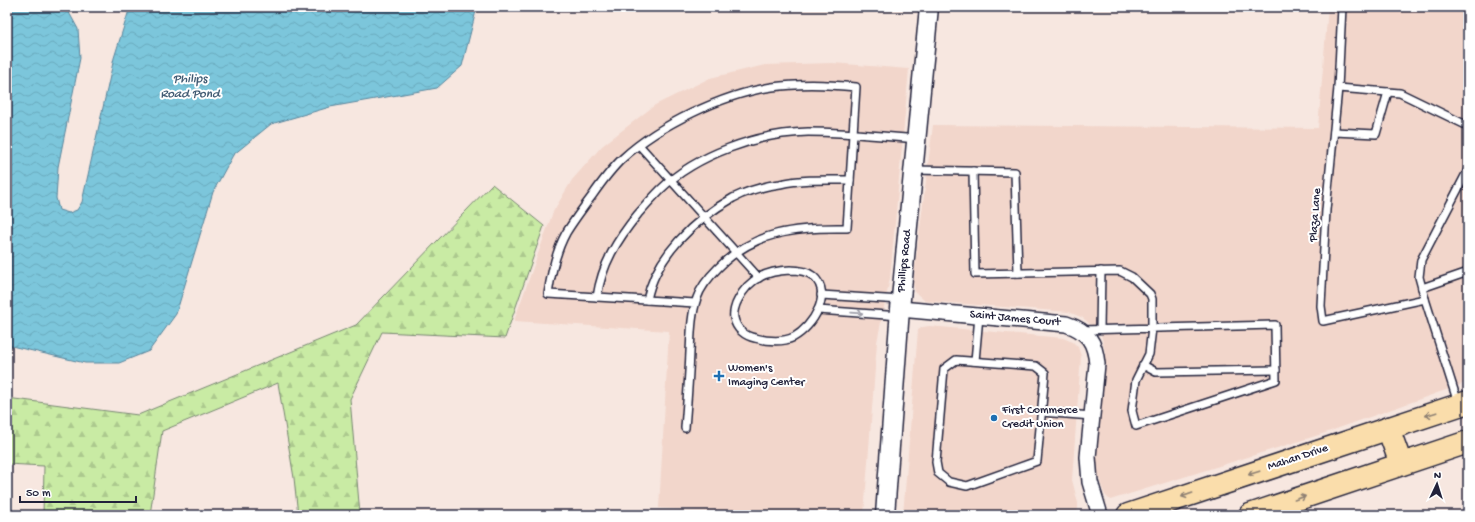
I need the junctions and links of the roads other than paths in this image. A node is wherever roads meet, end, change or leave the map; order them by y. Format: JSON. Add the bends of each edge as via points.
{"nodes":[{"id":1,"x":929,"y":7,"type":"edge"},
{"id":2,"x":1342,"y":7,"type":"edge"},
{"id":3,"x":1338,"y":88,"type":"junction"},
{"id":4,"x":1388,"y":92,"type":"junction"},
{"id":5,"x":1468,"y":126,"type":"edge"},
{"id":6,"x":1334,"y":132,"type":"junction"},
{"id":7,"x":853,"y":134,"type":"junction"},
{"id":8,"x":917,"y":139,"type":"junction"},
{"id":9,"x":640,"y":146,"type":"junction"},
{"id":10,"x":914,"y":170,"type":"junction"},
{"id":11,"x":1468,"y":170,"type":"edge"},
{"id":12,"x":973,"y":171,"type":"junction"},
{"id":13,"x":850,"y":180,"type":"junction"},
{"id":14,"x":672,"y":181,"type":"junction"},
{"id":15,"x":705,"y":218,"type":"junction"},
{"id":16,"x":736,"y":253,"type":"junction"},
{"id":17,"x":1101,"y":271,"type":"junction"},
{"id":18,"x":1468,"y":272,"type":"edge"},
{"id":19,"x":1018,"y":273,"type":"junction"},
{"id":20,"x":759,"y":278,"type":"junction"},
{"id":21,"x":1422,"y":288,"type":"junction"},
{"id":22,"x":821,"y":295,"type":"junction"},
{"id":23,"x":597,"y":297,"type":"junction"},
{"id":24,"x":647,"y":300,"type":"junction"},
{"id":25,"x":1425,"y":300,"type":"junction"},
{"id":26,"x":695,"y":303,"type":"junction"},
{"id":27,"x":901,"y":308,"type":"junction"},
{"id":28,"x":818,"y":310,"type":"junction"},
{"id":29,"x":979,"y":316,"type":"junction"},
{"id":30,"x":1152,"y":328,"type":"junction"},
{"id":31,"x":1100,"y":329,"type":"junction"},
{"id":32,"x":1079,"y":330,"type":"junction"},
{"id":33,"x":975,"y":361,"type":"junction"},
{"id":34,"x":1144,"y":365,"type":"junction"},
{"id":35,"x":1276,"y":370,"type":"junction"},
{"id":36,"x":1463,"y":403,"type":"edge"},
{"id":37,"x":1042,"y":412,"type":"junction"},
{"id":38,"x":1092,"y":416,"type":"junction"},
{"id":39,"x":685,"y":428,"type":"dead end"},
{"id":40,"x":1388,"y":428,"type":"junction"},
{"id":41,"x":1468,"y":442,"type":"edge"},
{"id":42,"x":1401,"y":464,"type":"junction"},
{"id":43,"x":884,"y":515,"type":"edge"},
{"id":44,"x":1100,"y":515,"type":"edge"},
{"id":45,"x":1128,"y":515,"type":"edge"},
{"id":46,"x":1250,"y":515,"type":"edge"}],
"edges":[{"from":1,"to":8,"type":"street","name":"Phillips Road"},
{"from":2,"to":3,"type":"lane","name":"Plaza Lane"},
{"from":3,"to":4,"type":"lane"},
{"from":3,"to":6,"type":"lane","name":"Plaza Lane"},
{"from":4,"to":5,"type":"lane","via":[[1400,93]]},
{"from":4,"to":6,"type":"lane","via":[[1376,134]]},
{"from":6,"to":25,"type":"lane","name":"Plaza Lane","via":[[1326,210],[1321,306],[1323,321]]},
{"from":7,"to":8,"type":"lane"},
{"from":7,"to":9,"type":"lane","via":[[856,87],[796,84],[770,87],[721,101],[696,111]]},
{"from":7,"to":13,"type":"lane"},
{"from":7,"to":14,"type":"lane","via":[[808,132],[743,143],[707,158]]},
{"from":8,"to":10,"type":"street","name":"Phillips Road"},
{"from":9,"to":14,"type":"lane"},
{"from":9,"to":23,"type":"lane","via":[[622,159],[600,184],[566,234],[556,258],[548,294]]},
{"from":10,"to":12,"type":"lane"},
{"from":10,"to":27,"type":"street","name":"Phillips Road"},
{"from":11,"to":21,"type":"lane","via":[[1421,260],[1419,277]]},
{"from":12,"to":19,"type":"lane","via":[[1015,172]]},
{"from":12,"to":19,"type":"lane","via":[[975,274]]},
{"from":13,"to":15,"type":"lane","via":[[812,180],[755,190],[734,198]]},
{"from":13,"to":16,"type":"lane","via":[[847,228],[780,232],[763,237]]},
{"from":14,"to":15,"type":"lane"},
{"from":14,"to":23,"type":"lane","via":[[644,208],[617,243],[605,265]]},
{"from":15,"to":16,"type":"lane"},
{"from":15,"to":24,"type":"lane","via":[[691,229],[666,257],[649,287]]},
{"from":16,"to":20,"type":"lane"},
{"from":16,"to":26,"type":"lane","via":[[709,276]]},
{"from":17,"to":19,"type":"lane"},
{"from":17,"to":30,"type":"lane","via":[[1120,271],[1132,277],[1150,294]]},
{"from":17,"to":31,"type":"lane"},
{"from":18,"to":21,"type":"lane"},
{"from":20,"to":22,"type":"lane","via":[[778,270],[802,271],[813,276],[820,285]]},
{"from":20,"to":28,"type":"lane","via":[[750,282],[736,303],[736,324],[749,337],[780,341],[793,337],[806,326]]},
{"from":21,"to":25,"type":"lane"},
{"from":22,"to":27,"type":"lane"},
{"from":22,"to":28,"type":"lane"},
{"from":23,"to":24,"type":"lane"},
{"from":24,"to":26,"type":"lane"},
{"from":25,"to":36,"type":"lane"},
{"from":26,"to":39,"type":"lane"},
{"from":28,"to":27,"type":"lane","one_way":true},
{"from":27,"to":29,"type":"street","name":"Saint James Court"},
{"from":27,"to":43,"type":"street","name":"Phillips Road"},
{"from":29,"to":32,"type":"street","name":"Saint James Court","via":[[1066,324]]},
{"from":29,"to":33,"type":"lane"},
{"from":30,"to":31,"type":"lane"},
{"from":30,"to":34,"type":"lane","via":[[1149,354]]},
{"from":30,"to":35,"type":"lane","via":[[1275,326]]},
{"from":31,"to":32,"type":"lane"},
{"from":32,"to":38,"type":"street","name":"Saint James Court","via":[[1090,339],[1096,351]]},
{"from":33,"to":37,"type":"lane","via":[[1036,366],[1045,373]]},
{"from":33,"to":37,"type":"lane","via":[[956,360],[944,369],[936,462],[938,473],[949,482],[967,486],[1037,461]]},
{"from":34,"to":35,"type":"lane","via":[[1156,372]]},
{"from":34,"to":35,"type":"lane","via":[[1136,380],[1132,411],[1136,426],[1276,380]]},
{"from":36,"to":40,"type":"main road","name":"Mahan Drive","one_way":true},
{"from":37,"to":38,"type":"lane"},
{"from":38,"to":44,"type":"street","name":"Saint James Court","via":[[1088,457],[1090,482]]},
{"from":40,"to":42,"type":"main road"},
{"from":40,"to":45,"type":"main road","name":"Mahan Drive","one_way":true},
{"from":41,"to":42,"type":"main road"},
{"from":46,"to":42,"type":"main road","one_way":true}]}
